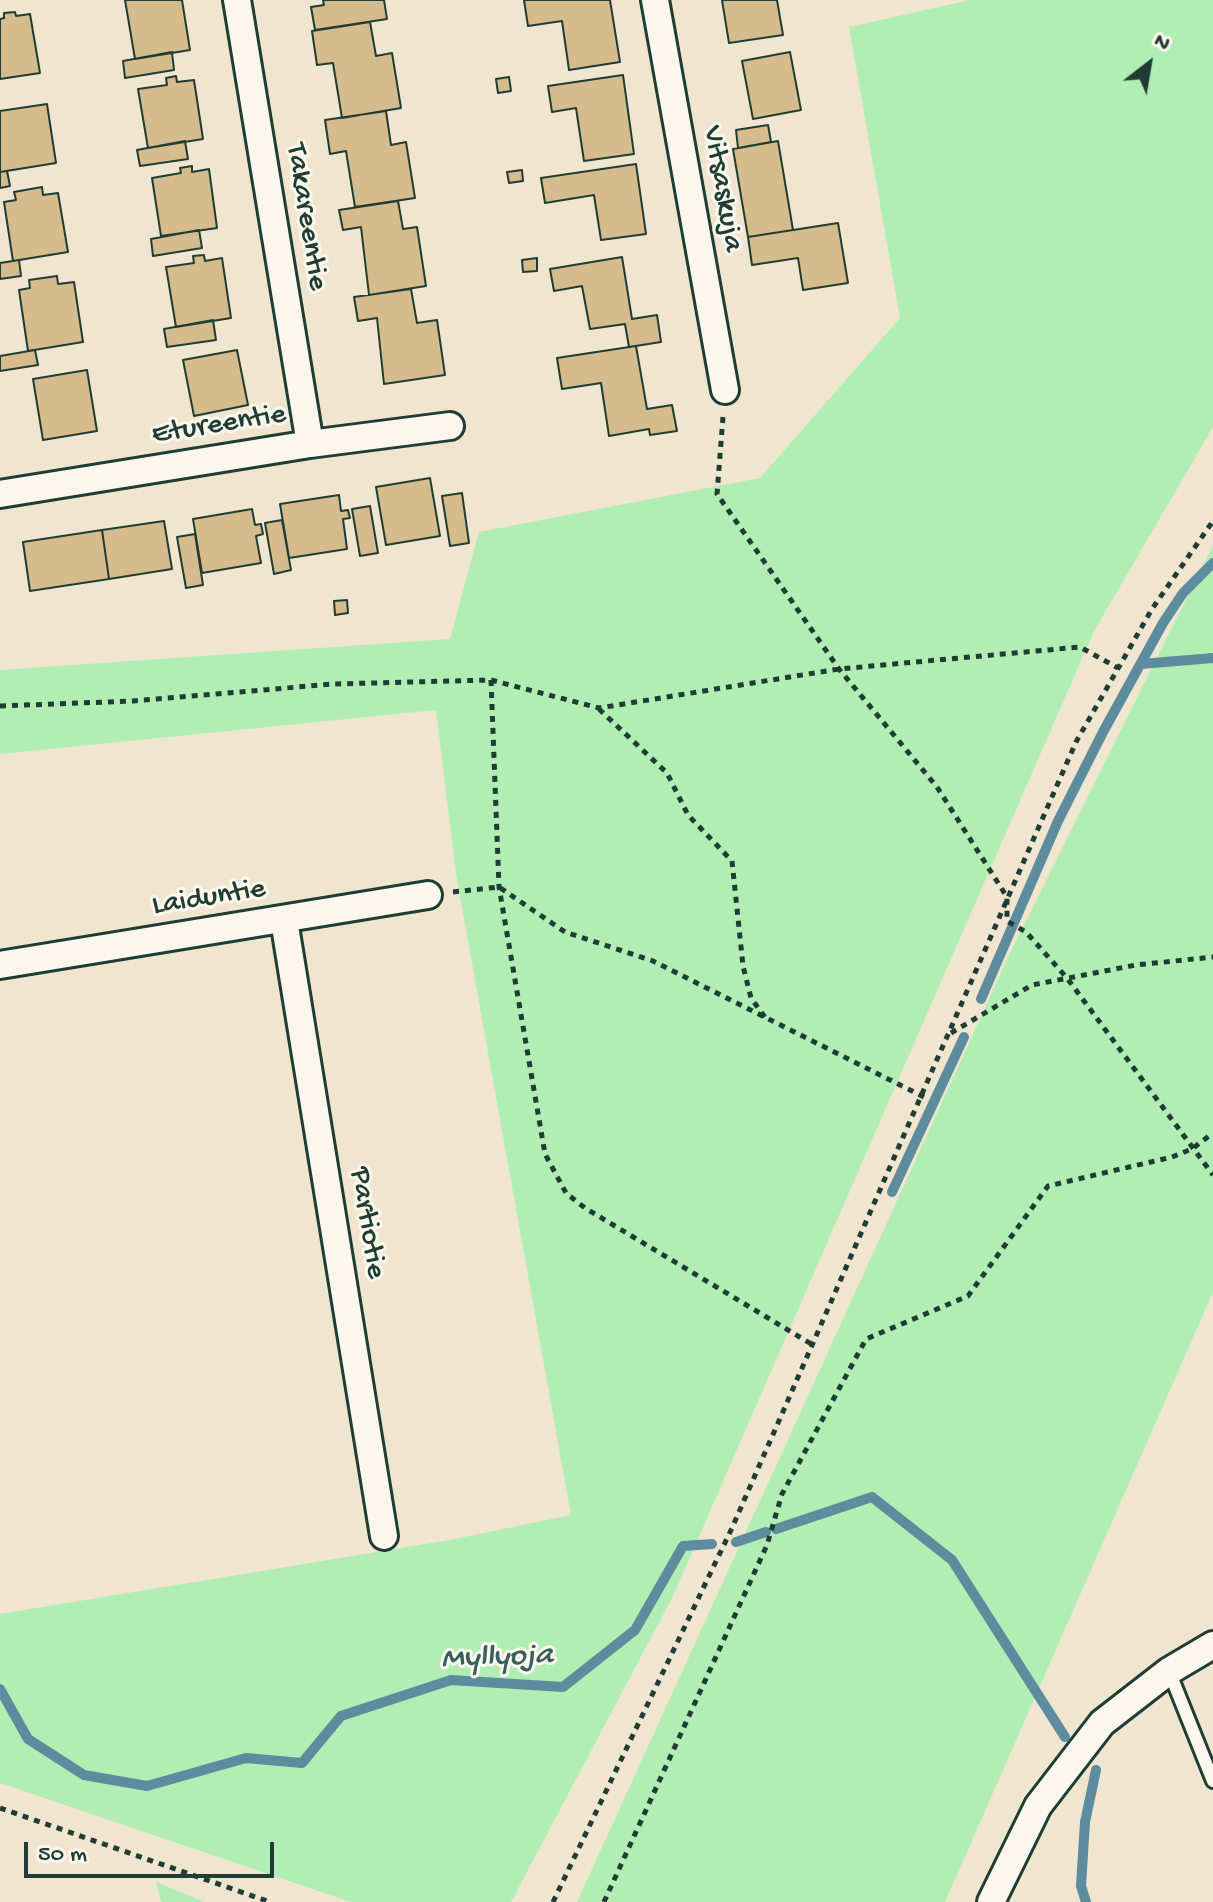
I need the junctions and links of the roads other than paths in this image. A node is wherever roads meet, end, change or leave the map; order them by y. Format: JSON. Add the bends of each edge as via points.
{"nodes":[{"id":1,"x":237,"y":0,"type":"edge"},
{"id":2,"x":655,"y":0,"type":"edge"},
{"id":3,"x":725,"y":390,"type":"road end"},
{"id":4,"x":450,"y":426,"type":"dead end"},
{"id":5,"x":310,"y":444,"type":"junction"},
{"id":6,"x":0,"y":494,"type":"edge"},
{"id":7,"x":428,"y":895,"type":"road end"},
{"id":8,"x":284,"y":920,"type":"junction"},
{"id":9,"x":0,"y":965,"type":"edge"},
{"id":10,"x":384,"y":1536,"type":"dead end"},
{"id":11,"x":1213,"y":1645,"type":"edge"},
{"id":12,"x":1169,"y":1671,"type":"junction"},
{"id":13,"x":1213,"y":1781,"type":"edge"},
{"id":14,"x":991,"y":1902,"type":"edge"}],
"edges":[{"from":1,"to":5,"type":"street","name":"Takareentie"},
{"from":2,"to":3,"type":"street","name":"Vitsaskuja"},
{"from":4,"to":5,"type":"street","name":"Etureentie"},
{"from":5,"to":6,"type":"street","name":"Etureentie"},
{"from":7,"to":8,"type":"street","name":"Laiduntie"},
{"from":8,"to":9,"type":"street","name":"Laiduntie"},
{"from":8,"to":10,"type":"street","name":"Partiotie"},
{"from":11,"to":12,"type":"street"},
{"from":12,"to":13,"type":"lane"},
{"from":12,"to":14,"type":"street","via":[[1093,1734],[1038,1806]]}]}
